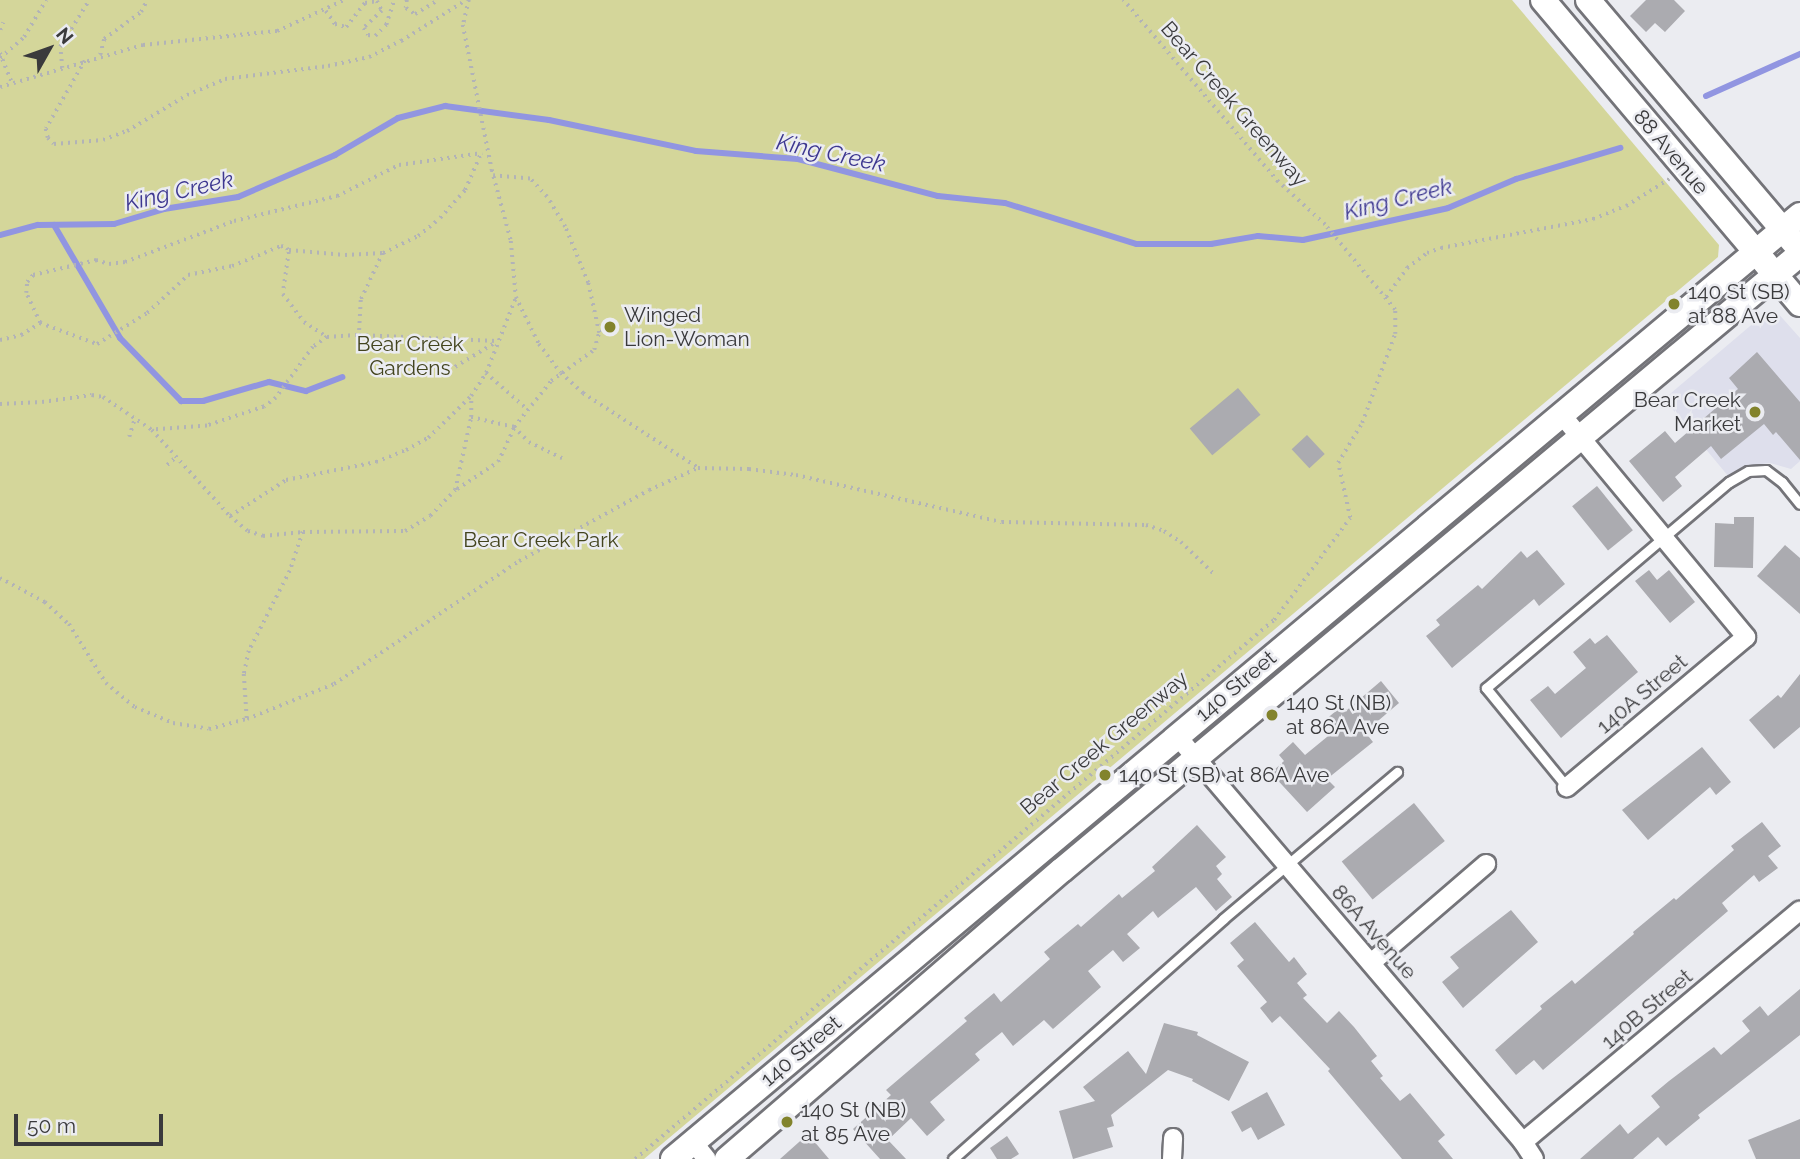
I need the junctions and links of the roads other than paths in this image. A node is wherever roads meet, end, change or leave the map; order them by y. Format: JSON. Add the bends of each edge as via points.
{"nodes":[{"id":1,"x":1543,"y":0,"type":"edge"},
{"id":2,"x":1588,"y":0,"type":"edge"},
{"id":3,"x":1791,"y":222,"type":"edge"},
{"id":4,"x":1756,"y":252,"type":"junction"},
{"id":5,"x":1800,"y":252,"type":"edge"},
{"id":6,"x":1775,"y":274,"type":"junction"},
{"id":7,"x":1800,"y":304,"type":"edge"},
{"id":8,"x":1561,"y":414,"type":"junction"},
{"id":9,"x":1580,"y":436,"type":"junction"},
{"id":10,"x":1800,"y":504,"type":"edge"},
{"id":11,"x":1664,"y":538,"type":"junction"},
{"id":12,"x":1177,"y":736,"type":"junction"},
{"id":13,"x":1195,"y":758,"type":"junction"},
{"id":14,"x":1397,"y":772,"type":"dead end"},
{"id":15,"x":1567,"y":786,"type":"joint"},
{"id":16,"x":1486,"y":864,"type":"dead end"},
{"id":17,"x":1287,"y":865,"type":"junction"},
{"id":18,"x":1800,"y":910,"type":"edge"},
{"id":19,"x":1371,"y":963,"type":"junction"},
{"id":20,"x":1173,"y":1138,"type":"dead end"},
{"id":21,"x":1524,"y":1142,"type":"junction"},
{"id":22,"x":700,"y":1150,"type":"edge"},
{"id":23,"x":673,"y":1159,"type":"edge"},
{"id":24,"x":727,"y":1159,"type":"edge"},
{"id":25,"x":953,"y":1159,"type":"edge"},
{"id":26,"x":1172,"y":1159,"type":"edge"},
{"id":27,"x":1534,"y":1159,"type":"edge"}],
"edges":[{"from":1,"to":4,"type":"main road","name":"88 Avenue"},
{"from":2,"to":3,"type":"main road","name":"88 Avenue"},
{"from":3,"to":4,"type":"main road","name":"140 Street"},
{"from":3,"to":5,"type":"main road","name":"88 Avenue"},
{"from":4,"to":6,"type":"main road","name":"88 Avenue"},
{"from":4,"to":8,"type":"main road","name":"140 Street"},
{"from":5,"to":6,"type":"main road","name":"140 Street"},
{"from":6,"to":7,"type":"main road","name":"88 Avenue"},
{"from":6,"to":9,"type":"main road","name":"140 Street"},
{"from":8,"to":9,"type":"street"},
{"from":8,"to":12,"type":"main road","name":"140 Street"},
{"from":9,"to":11,"type":"street"},
{"from":9,"to":13,"type":"main road","name":"140 Street"},
{"from":10,"to":11,"type":"lane","via":[[1766,470],[1748,471],[1728,482]]},
{"from":11,"to":15,"type":"lane","via":[[1486,688]]},
{"from":11,"to":15,"type":"street","name":"140A Street","via":[[1746,638]]},
{"from":12,"to":13,"type":"street","name":"86A Avenue"},
{"from":12,"to":22,"type":"main road","name":"140 Street"},
{"from":13,"to":17,"type":"street","name":"86A Avenue"},
{"from":13,"to":24,"type":"main road","name":"140 Street"},
{"from":14,"to":17,"type":"lane"},
{"from":16,"to":19,"type":"street"},
{"from":17,"to":19,"type":"street","name":"86A Avenue"},
{"from":17,"to":25,"type":"lane"},
{"from":18,"to":21,"type":"street","name":"140B Street"},
{"from":19,"to":21,"type":"street","name":"86A Avenue"},
{"from":20,"to":26,"type":"street"},
{"from":21,"to":27,"type":"street","name":"86A Avenue"},
{"from":22,"to":23,"type":"main road","name":"140 Street"}]}
